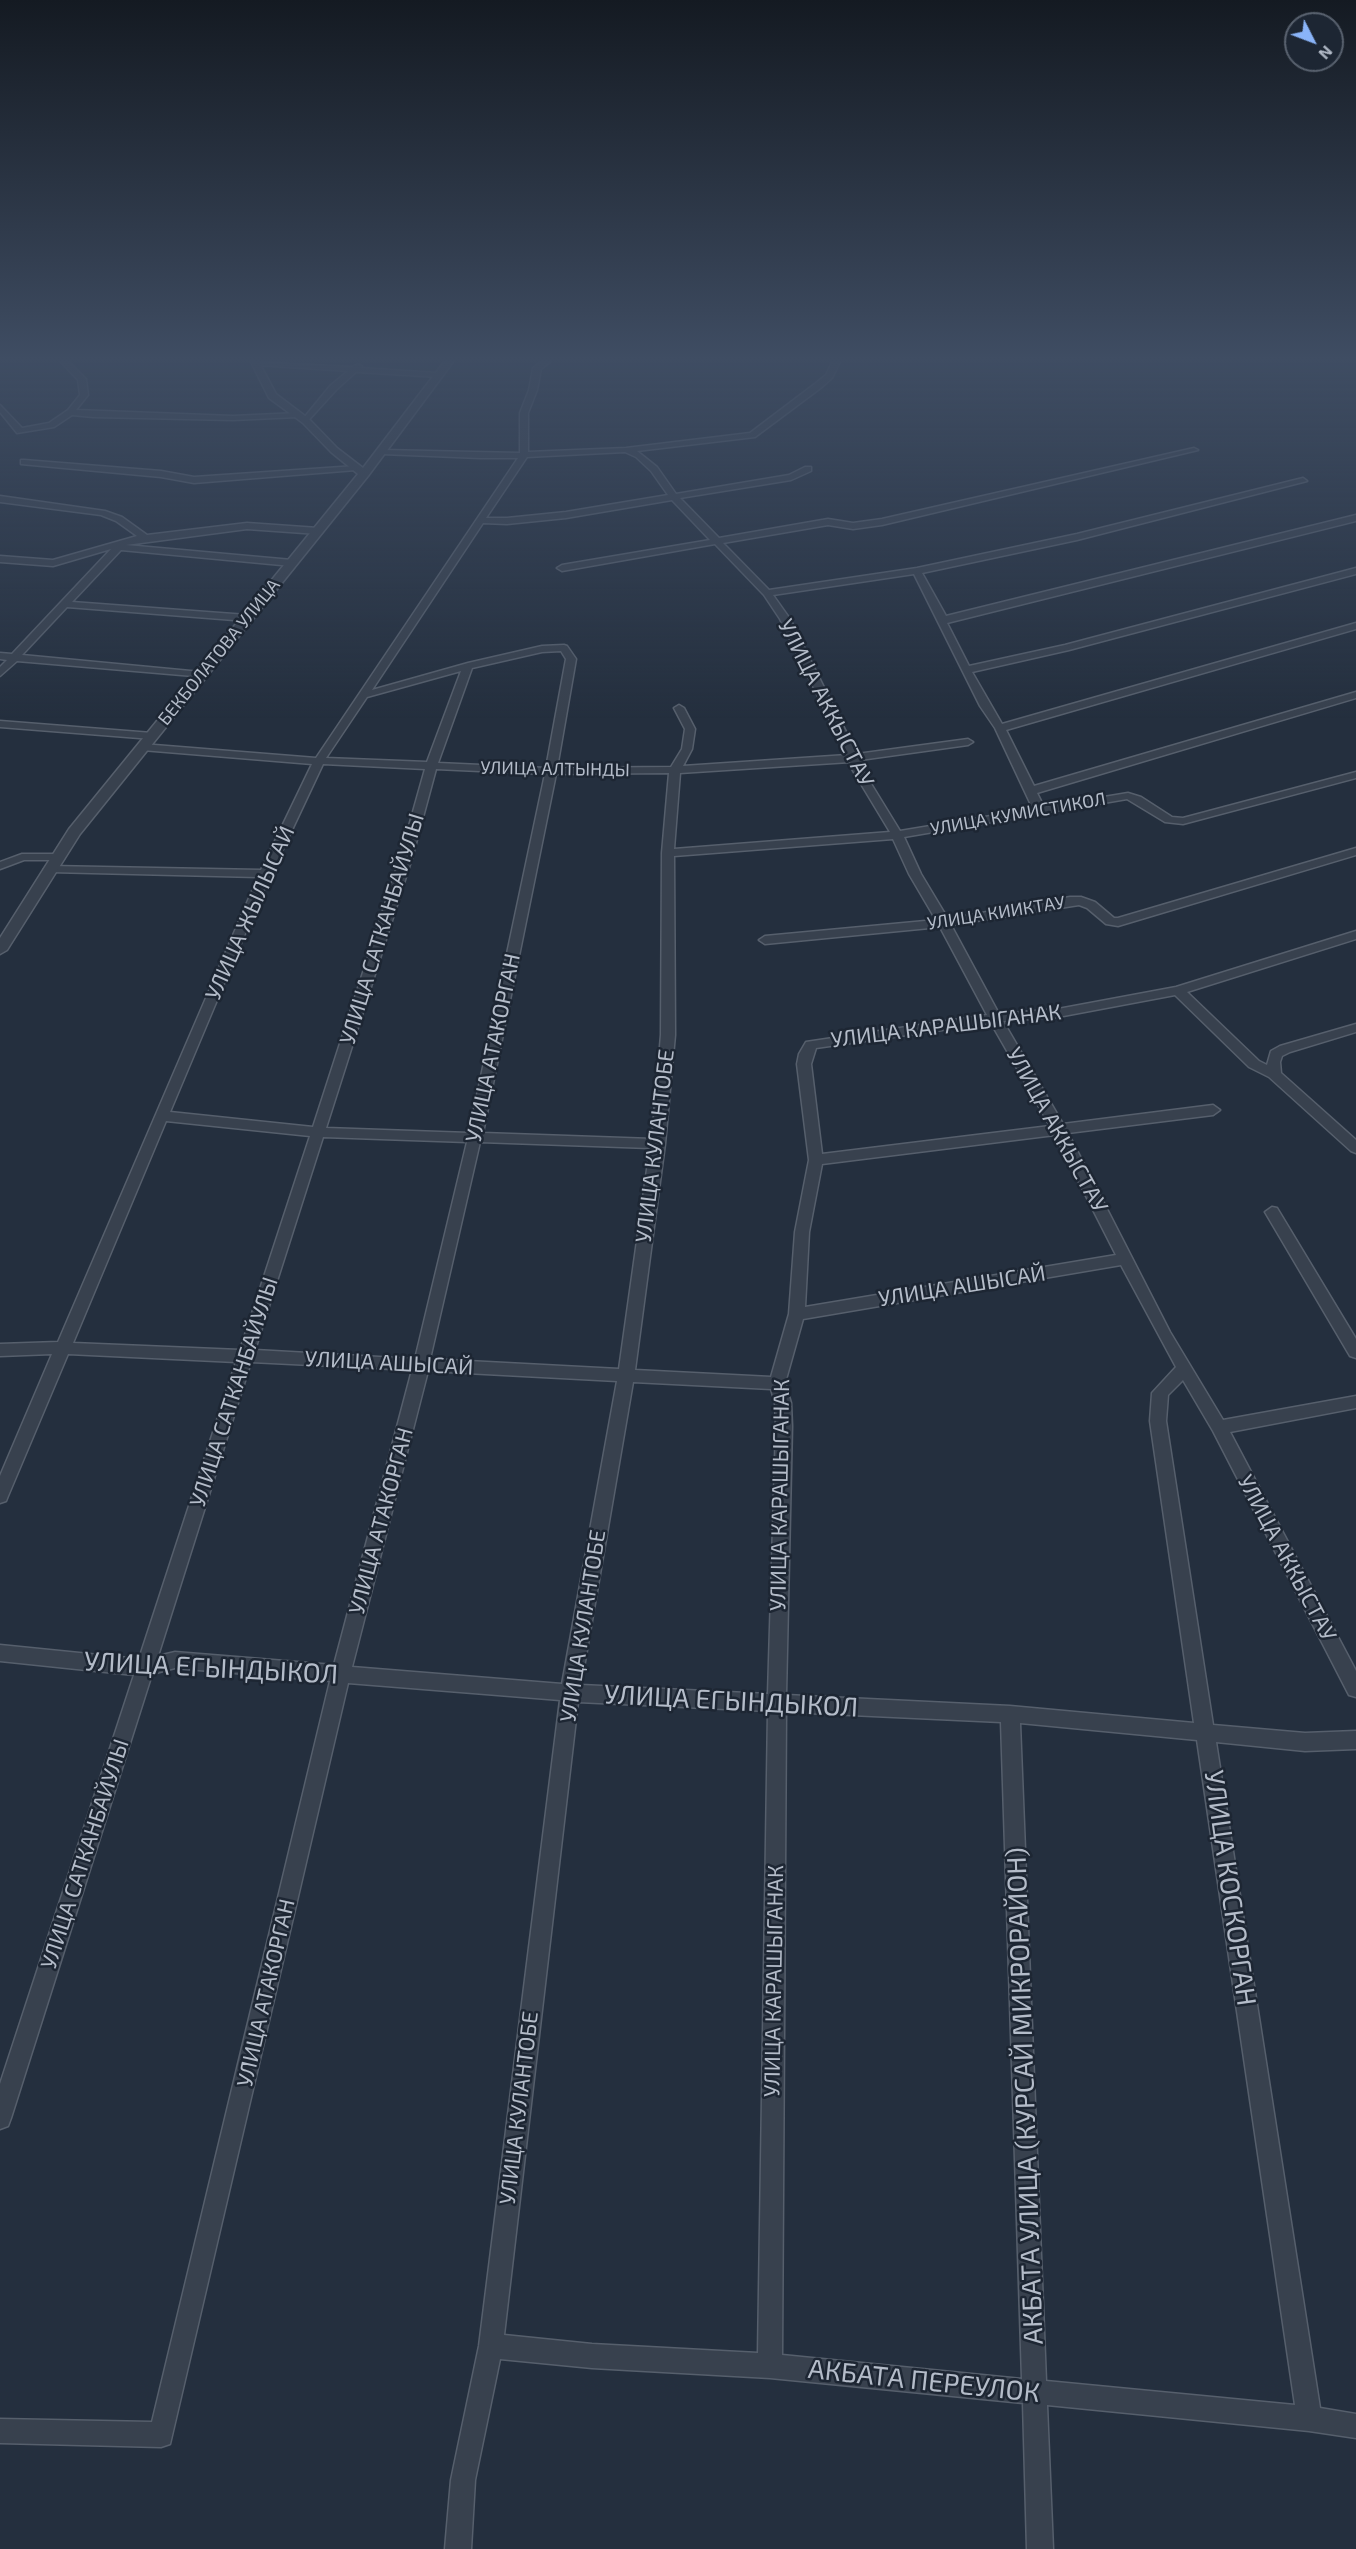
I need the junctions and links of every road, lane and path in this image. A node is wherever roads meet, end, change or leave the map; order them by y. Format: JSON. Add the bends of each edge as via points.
{"nodes":[{"id":1,"x":353,"y":481,"type":"edge"},
{"id":2,"x":507,"y":481,"type":"edge"},
{"id":3,"x":661,"y":481,"type":"edge"},
{"id":4,"x":767,"y":481,"type":"edge"},
{"id":5,"x":1060,"y":481,"type":"edge"},
{"id":6,"x":1303,"y":481,"type":"dead end"},
{"id":7,"x":674,"y":496,"type":"junction"},
{"id":8,"x":0,"y":499,"type":"edge"},
{"id":9,"x":1356,"y":518,"type":"edge"},
{"id":10,"x":482,"y":520,"type":"junction"},
{"id":11,"x":318,"y":531,"type":"junction"},
{"id":12,"x":145,"y":538,"type":"junction"},
{"id":13,"x":718,"y":540,"type":"junction"},
{"id":14,"x":115,"y":546,"type":"junction"},
{"id":15,"x":0,"y":559,"type":"edge"},
{"id":16,"x":292,"y":563,"type":"junction"},
{"id":17,"x":562,"y":567,"type":"dead end"},
{"id":18,"x":1356,"y":571,"type":"edge"},
{"id":19,"x":917,"y":572,"type":"junction"},
{"id":20,"x":767,"y":592,"type":"junction"},
{"id":21,"x":65,"y":604,"type":"junction"},
{"id":22,"x":247,"y":618,"type":"junction"},
{"id":23,"x":943,"y":620,"type":"junction"},
{"id":24,"x":1356,"y":626,"type":"edge"},
{"id":25,"x":0,"y":656,"type":"edge"},
{"id":26,"x":12,"y":657,"type":"junction"},
{"id":27,"x":468,"y":666,"type":"junction"},
{"id":28,"x":966,"y":670,"type":"junction"},
{"id":29,"x":0,"y":672,"type":"edge"},
{"id":30,"x":201,"y":675,"type":"junction"},
{"id":31,"x":364,"y":695,"type":"junction"},
{"id":32,"x":1356,"y":695,"type":"edge"},
{"id":33,"x":679,"y":708,"type":"dead end"},
{"id":34,"x":0,"y":724,"type":"edge"},
{"id":35,"x":1000,"y":728,"type":"junction"},
{"id":36,"x":152,"y":736,"type":"junction"},
{"id":37,"x":968,"y":742,"type":"dead end"},
{"id":38,"x":142,"y":747,"type":"junction"},
{"id":39,"x":854,"y":758,"type":"junction"},
{"id":40,"x":319,"y":761,"type":"junction"},
{"id":41,"x":432,"y":766,"type":"junction"},
{"id":42,"x":675,"y":770,"type":"junction"},
{"id":43,"x":551,"y":771,"type":"junction"},
{"id":44,"x":1356,"y":775,"type":"edge"},
{"id":45,"x":1030,"y":791,"type":"junction"},
{"id":46,"x":1040,"y":811,"type":"junction"},
{"id":47,"x":897,"y":836,"type":"junction"},
{"id":48,"x":1356,"y":851,"type":"edge"},
{"id":49,"x":668,"y":853,"type":"junction"},
{"id":50,"x":58,"y":857,"type":"junction"},
{"id":51,"x":0,"y":866,"type":"edge"},
{"id":52,"x":50,"y":869,"type":"junction"},
{"id":53,"x":266,"y":874,"type":"junction"},
{"id":54,"x":944,"y":923,"type":"junction"},
{"id":55,"x":1356,"y":934,"type":"edge"},
{"id":56,"x":765,"y":940,"type":"dead end"},
{"id":57,"x":0,"y":950,"type":"edge"},
{"id":58,"x":1178,"y":991,"type":"junction"},
{"id":59,"x":995,"y":1018,"type":"junction"},
{"id":60,"x":1356,"y":1028,"type":"edge"},
{"id":61,"x":1274,"y":1074,"type":"junction"},
{"id":62,"x":1213,"y":1110,"type":"dead end"},
{"id":63,"x":161,"y":1116,"type":"junction"},
{"id":64,"x":1059,"y":1129,"type":"junction"},
{"id":65,"x":318,"y":1132,"type":"junction"},
{"id":66,"x":475,"y":1136,"type":"junction"},
{"id":67,"x":658,"y":1144,"type":"junction"},
{"id":68,"x":1356,"y":1148,"type":"edge"},
{"id":69,"x":816,"y":1160,"type":"junction"},
{"id":70,"x":1272,"y":1212,"type":"dead end"},
{"id":71,"x":1126,"y":1259,"type":"junction"},
{"id":72,"x":797,"y":1314,"type":"junction"},
{"id":73,"x":62,"y":1348,"type":"junction"},
{"id":74,"x":0,"y":1350,"type":"edge"},
{"id":75,"x":1356,"y":1352,"type":"edge"},
{"id":76,"x":246,"y":1356,"type":"junction"},
{"id":77,"x":421,"y":1366,"type":"junction"},
{"id":78,"x":1185,"y":1368,"type":"junction"},
{"id":79,"x":626,"y":1374,"type":"junction"},
{"id":80,"x":777,"y":1383,"type":"junction"},
{"id":81,"x":1356,"y":1402,"type":"edge"},
{"id":82,"x":1219,"y":1427,"type":"junction"},
{"id":83,"x":0,"y":1496,"type":"edge"},
{"id":84,"x":0,"y":1653,"type":"edge"},
{"id":85,"x":145,"y":1668,"type":"junction"},
{"id":86,"x":341,"y":1674,"type":"junction"},
{"id":87,"x":1356,"y":1689,"type":"edge"},
{"id":88,"x":570,"y":1693,"type":"junction"},
{"id":89,"x":777,"y":1703,"type":"junction"},
{"id":90,"x":1010,"y":1714,"type":"junction"},
{"id":91,"x":1207,"y":1734,"type":"junction"},
{"id":92,"x":1356,"y":1740,"type":"edge"},
{"id":93,"x":0,"y":2118,"type":"edge"},
{"id":94,"x":491,"y":2346,"type":"junction"},
{"id":95,"x":770,"y":2366,"type":"junction"},
{"id":96,"x":1036,"y":2392,"type":"junction"},
{"id":97,"x":1309,"y":2419,"type":"junction"},
{"id":98,"x":1356,"y":2426,"type":"edge"},
{"id":99,"x":0,"y":2431,"type":"edge"},
{"id":100,"x":458,"y":2549,"type":"edge"},
{"id":101,"x":1040,"y":2549,"type":"edge"}],
"edges":[{"from":1,"to":11,"type":"street","name":"БЕКБОЛАТОВА УЛИЦА"},
{"from":2,"to":10,"type":"street","name":"УЛИЦА ЖЫЛЫСАЙ"},
{"from":3,"to":7,"type":"street","name":"УЛИЦА АККЫСТАУ"},
{"from":4,"to":7,"type":"street"},
{"from":5,"to":13,"type":"street","via":[[882,522],[853,526],[828,522]]},
{"from":6,"to":19,"type":"street"},
{"from":7,"to":10,"type":"street","via":[[566,515]]},
{"from":7,"to":13,"type":"street","name":"УЛИЦА АККЫСТАУ"},
{"from":8,"to":12,"type":"street","via":[[102,513],[119,519]]},
{"from":9,"to":23,"type":"street"},
{"from":10,"to":31,"type":"street","name":"УЛИЦА ЖЫЛЫСАЙ"},
{"from":11,"to":12,"type":"street","via":[[247,526]]},
{"from":11,"to":16,"type":"street","name":"БЕКБОЛАТОВА УЛИЦА"},
{"from":12,"to":14,"type":"street"},
{"from":13,"to":17,"type":"street"},
{"from":13,"to":20,"type":"street","name":"УЛИЦА АККЫСТАУ"},
{"from":14,"to":15,"type":"street","via":[[53,564]]},
{"from":14,"to":16,"type":"street"},
{"from":14,"to":21,"type":"street"},
{"from":16,"to":22,"type":"street","name":"БЕКБОЛАТОВА УЛИЦА"},
{"from":18,"to":28,"type":"street","via":[[1066,648]]},
{"from":19,"to":20,"type":"street"},
{"from":19,"to":23,"type":"street"},
{"from":20,"to":39,"type":"street","name":"УЛИЦА АККЫСТАУ","via":[[785,619]]},
{"from":21,"to":22,"type":"street"},
{"from":21,"to":26,"type":"street"},
{"from":22,"to":30,"type":"street","name":"БЕКБОЛАТОВА УЛИЦА"},
{"from":23,"to":28,"type":"street"},
{"from":24,"to":35,"type":"street"},
{"from":25,"to":26,"type":"street"},
{"from":26,"to":29,"type":"street"},
{"from":26,"to":30,"type":"street"},
{"from":27,"to":31,"type":"street","name":"УЛИЦА АТАКОРГАН"},
{"from":27,"to":41,"type":"street","name":"УЛИЦА САТКАНБАЙУЛЫ"},
{"from":27,"to":43,"type":"street","name":"УЛИЦА АТАКОРГАН","via":[[564,648],[571,659]]},
{"from":28,"to":35,"type":"street"},
{"from":30,"to":36,"type":"street","name":"БЕКБОЛАТОВА УЛИЦА"},
{"from":31,"to":40,"type":"street","name":"УЛИЦА ЖЫЛЫСАЙ"},
{"from":32,"to":45,"type":"street"},
{"from":33,"to":42,"type":"street","name":"УЛИЦА КУЛАНТОБЕ","via":[[690,729],[687,749]]},
{"from":34,"to":36,"type":"street"},
{"from":35,"to":45,"type":"street"},
{"from":36,"to":38,"type":"street","name":"БЕКБОЛАТОВА УЛИЦА"},
{"from":37,"to":39,"type":"street","name":"УЛИЦА АЛТЫНДЫ"},
{"from":38,"to":40,"type":"street","name":"УЛИЦА АЛТЫНДЫ"},
{"from":38,"to":50,"type":"street","name":"БЕКБОЛАТОВА УЛИЦА","via":[[74,831]]},
{"from":39,"to":42,"type":"street","name":"УЛИЦА АЛТЫНДЫ"},
{"from":39,"to":47,"type":"street","name":"УЛИЦА АККЫСТАУ"},
{"from":40,"to":41,"type":"street","name":"УЛИЦА АЛТЫНДЫ"},
{"from":40,"to":53,"type":"street","name":"УЛИЦА ЖЫЛЫСАЙ"},
{"from":41,"to":43,"type":"street","name":"УЛИЦА АЛТЫНДЫ"},
{"from":41,"to":65,"type":"street","name":"УЛИЦА САТКАНБАЙУЛЫ"},
{"from":42,"to":43,"type":"street","name":"УЛИЦА АЛТЫНДЫ"},
{"from":42,"to":49,"type":"street","name":"УЛИЦА КУЛАНТОБЕ"},
{"from":43,"to":66,"type":"street","name":"УЛИЦА АТАКОРГАН"},
{"from":44,"to":46,"type":"street","name":"УЛИЦА КУМИСТИКОЛ","via":[[1184,821],[1169,820],[1128,795]]},
{"from":45,"to":46,"type":"street"},
{"from":46,"to":47,"type":"street","name":"УЛИЦА КУМИСТИКОЛ"},
{"from":47,"to":49,"type":"street","name":"УЛИЦА КУМИСТИКОЛ"},
{"from":47,"to":54,"type":"street","name":"УЛИЦА АККЫСТАУ"},
{"from":48,"to":54,"type":"street","name":"УЛИЦА КИИКТАУ","via":[[1118,922],[1110,921],[1082,901],[1070,901]]},
{"from":49,"to":67,"type":"street","name":"УЛИЦА КУЛАНТОБЕ","via":[[668,1035]]},
{"from":50,"to":51,"type":"street","via":[[22,857]]},
{"from":50,"to":52,"type":"street","name":"БЕКБОЛАТОВА УЛИЦА"},
{"from":52,"to":53,"type":"street"},
{"from":52,"to":57,"type":"street","name":"БЕКБОЛАТОВА УЛИЦА"},
{"from":53,"to":63,"type":"street","name":"УЛИЦА ЖЫЛЫСАЙ"},
{"from":54,"to":56,"type":"street","name":"УЛИЦА КИИКТАУ"},
{"from":54,"to":59,"type":"street","name":"УЛИЦА АККЫСТАУ"},
{"from":55,"to":58,"type":"street","name":"УЛИЦА КАРАШЫГАНАК"},
{"from":58,"to":59,"type":"street","name":"УЛИЦА КАРАШЫГАНАК","via":[[1080,1009]]},
{"from":58,"to":61,"type":"street","via":[[1246,1057]]},
{"from":59,"to":64,"type":"street","name":"УЛИЦА АККЫСТАУ"},
{"from":59,"to":69,"type":"street","name":"УЛИЦА КАРАШЫГАНАК","via":[[811,1045],[804,1064]]},
{"from":60,"to":61,"type":"street","via":[[1276,1054]]},
{"from":61,"to":68,"type":"street"},
{"from":62,"to":64,"type":"street"},
{"from":63,"to":65,"type":"street"},
{"from":63,"to":73,"type":"street","name":"УЛИЦА ЖЫЛЫСАЙ"},
{"from":64,"to":69,"type":"street"},
{"from":64,"to":71,"type":"street","name":"УЛИЦА АККЫСТАУ"},
{"from":65,"to":66,"type":"street"},
{"from":65,"to":76,"type":"street","name":"УЛИЦА САТКАНБАЙУЛЫ"},
{"from":66,"to":67,"type":"street"},
{"from":66,"to":77,"type":"street","name":"УЛИЦА АТАКОРГАН"},
{"from":67,"to":79,"type":"street","name":"УЛИЦА КУЛАНТОБЕ"},
{"from":69,"to":72,"type":"street","name":"УЛИЦА КАРАШЫГАНАК","via":[[802,1232]]},
{"from":70,"to":75,"type":"street"},
{"from":71,"to":72,"type":"street","name":"УЛИЦА АШЫСАЙ"},
{"from":71,"to":78,"type":"street","name":"УЛИЦА АККЫСТАУ"},
{"from":72,"to":80,"type":"street","name":"УЛИЦА КАРАШЫГАНАК"},
{"from":73,"to":74,"type":"street","name":"УЛИЦА АШЫСАЙ"},
{"from":73,"to":76,"type":"street","name":"УЛИЦА АШЫСАЙ"},
{"from":73,"to":83,"type":"street","name":"УЛИЦА ЖЫЛЫСАЙ"},
{"from":76,"to":77,"type":"street","name":"УЛИЦА АШЫСАЙ"},
{"from":76,"to":85,"type":"street","name":"УЛИЦА САТКАНБАЙУЛЫ"},
{"from":77,"to":79,"type":"street","name":"УЛИЦА АШЫСАЙ"},
{"from":77,"to":86,"type":"street","name":"УЛИЦА АТАКОРГАН"},
{"from":78,"to":82,"type":"street","name":"УЛИЦА АККЫСТАУ"},
{"from":78,"to":91,"type":"street","name":"УЛИЦА КОСКОРГАН","via":[[1160,1393],[1158,1421]]},
{"from":79,"to":80,"type":"street","name":"УЛИЦА АШЫСАЙ"},
{"from":79,"to":88,"type":"street","name":"УЛИЦА КУЛАНТОБЕ"},
{"from":80,"to":89,"type":"street","name":"УЛИЦА КАРАШЫГАНАК","via":[[784,1426]]},
{"from":81,"to":82,"type":"street"},
{"from":82,"to":87,"type":"street","name":"УЛИЦА АККЫСТАУ"},
{"from":84,"to":85,"type":"street","name":"УЛИЦА ЕГЫНДЫКОЛ"},
{"from":85,"to":86,"type":"street","name":"УЛИЦА ЕГЫНДЫКОЛ","via":[[175,1660]]},
{"from":85,"to":93,"type":"street","name":"УЛИЦА САТКАНБАЙУЛЫ"},
{"from":86,"to":88,"type":"street","name":"УЛИЦА ЕГЫНДЫКОЛ"},
{"from":86,"to":99,"type":"street","name":"УЛИЦА АТАКОРГАН","via":[[161,2435]]},
{"from":88,"to":89,"type":"street","name":"УЛИЦА ЕГЫНДЫКОЛ"},
{"from":88,"to":94,"type":"street","name":"УЛИЦА КУЛАНТОБЕ"},
{"from":89,"to":90,"type":"street","name":"УЛИЦА ЕГЫНДЫКОЛ"},
{"from":89,"to":95,"type":"street","name":"УЛИЦА КАРАШЫГАНАК"},
{"from":90,"to":91,"type":"street","name":"УЛИЦА ЕГЫНДЫКОЛ"},
{"from":90,"to":96,"type":"street","name":"АКБАТА УЛИЦА (КУРСАЙ МИКРОРАЙОН)"},
{"from":91,"to":92,"type":"street","name":"УЛИЦА ЕГЫНДЫКОЛ","via":[[1305,1742]]},
{"from":91,"to":97,"type":"street","name":"УЛИЦА КОСКОРГАН"},
{"from":94,"to":95,"type":"street","name":"АКБАТА ПЕРЕУЛОК"},
{"from":94,"to":100,"type":"street","name":"УЛИЦА КУЛАНТОБЕ","via":[[463,2480]]},
{"from":95,"to":96,"type":"street","name":"АКБАТА ПЕРЕУЛОК"},
{"from":96,"to":97,"type":"street","name":"АКБАТА ПЕРЕУЛОК"},
{"from":96,"to":101,"type":"street","name":"АКБАТА УЛИЦА (КУРСАЙ МИКРОРАЙОН)"},
{"from":97,"to":98,"type":"street","name":"АКБАТА ПЕРЕУЛОК"}]}
